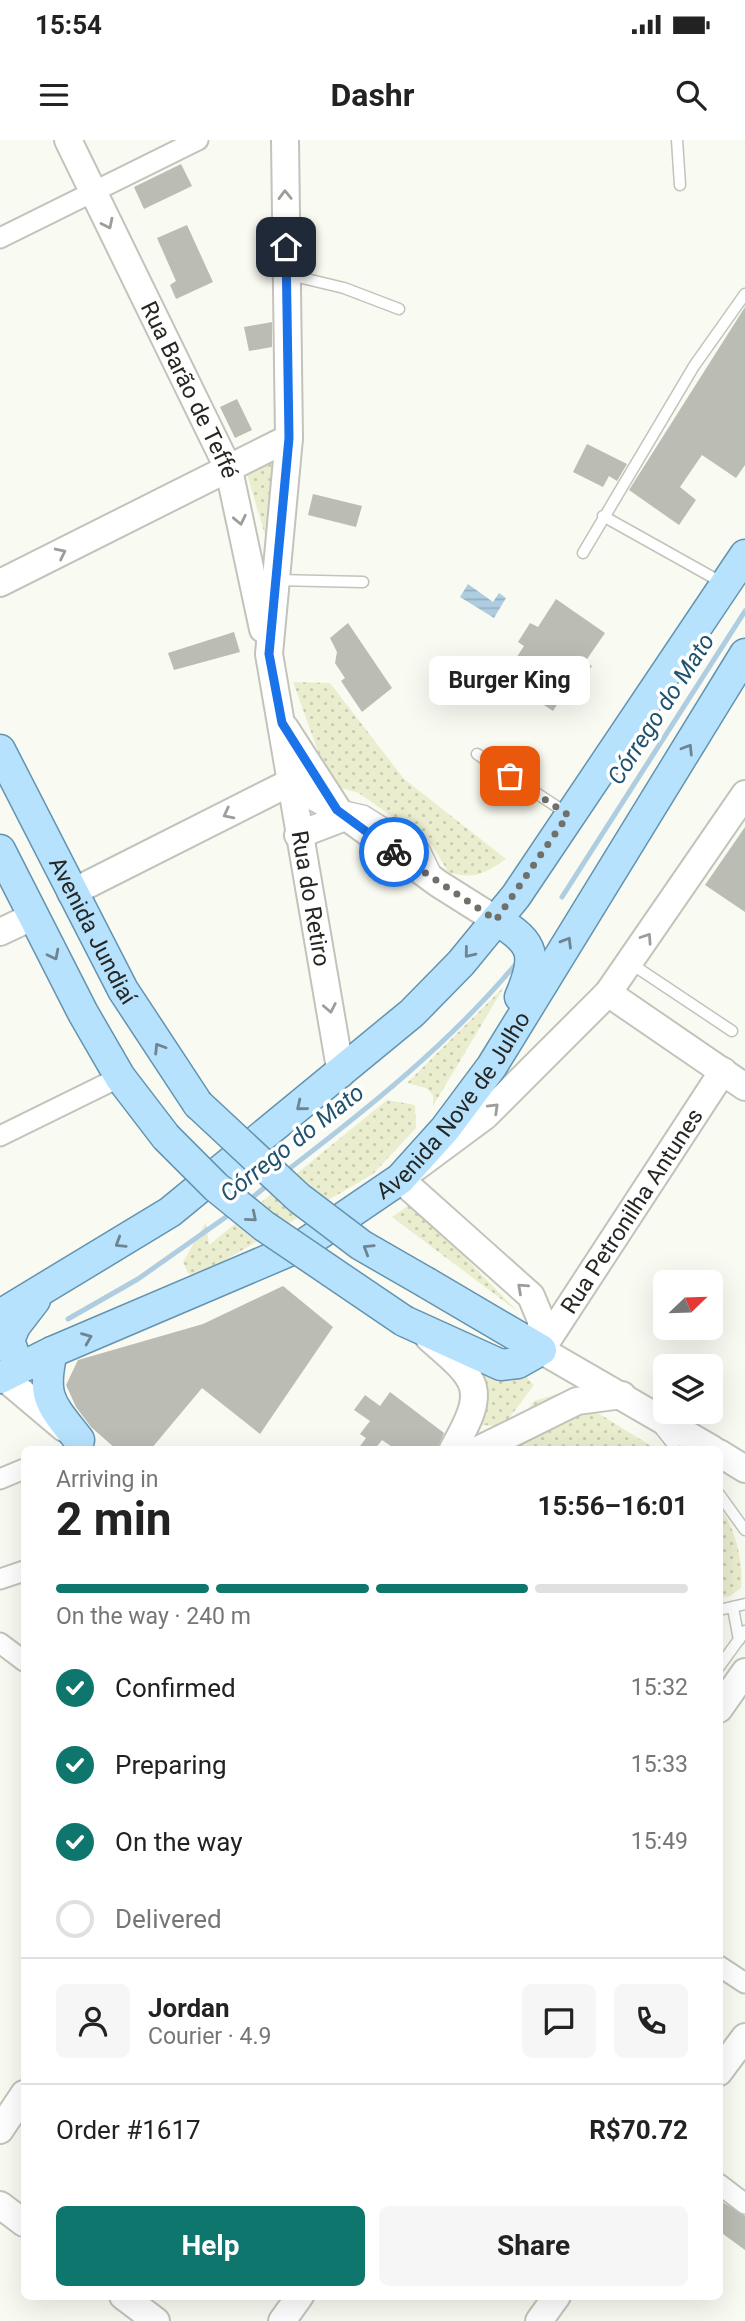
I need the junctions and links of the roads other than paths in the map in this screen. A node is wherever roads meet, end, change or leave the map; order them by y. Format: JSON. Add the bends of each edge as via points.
{"nodes":[{"id":1,"x":68,"y":140,"type":"edge"},
{"id":2,"x":198,"y":140,"type":"edge"},
{"id":3,"x":285,"y":140,"type":"edge"},
{"id":4,"x":677,"y":140,"type":"edge"},
{"id":5,"x":680,"y":185,"type":"dead end"},
{"id":6,"x":92,"y":191,"type":"junction"},
{"id":7,"x":0,"y":239,"type":"edge"},
{"id":8,"x":286,"y":274,"type":"junction"},
{"id":9,"x":745,"y":294,"type":"edge"},
{"id":10,"x":399,"y":309,"type":"dead end"},
{"id":11,"x":289,"y":438,"type":"junction"},
{"id":12,"x":229,"y":470,"type":"junction"},
{"id":13,"x":603,"y":516,"type":"junction"},
{"id":14,"x":583,"y":553,"type":"dead end"},
{"id":15,"x":745,"y":555,"type":"edge"},
{"id":16,"x":275,"y":579,"type":"junction"},
{"id":17,"x":363,"y":582,"type":"dead end"},
{"id":18,"x":0,"y":583,"type":"edge"},
{"id":19,"x":725,"y":584,"type":"junction"},
{"id":20,"x":269,"y":654,"type":"junction"},
{"id":21,"x":745,"y":654,"type":"edge"},
{"id":22,"x":282,"y":723,"type":"junction"},
{"id":23,"x":0,"y":750,"type":"edge"},
{"id":24,"x":477,"y":754,"type":"dead end"},
{"id":25,"x":289,"y":783,"type":"junction"},
{"id":26,"x":745,"y":794,"type":"edge"},
{"id":27,"x":341,"y":813,"type":"junction"},
{"id":28,"x":568,"y":815,"type":"junction"},
{"id":29,"x":298,"y":835,"type":"junction"},
{"id":30,"x":0,"y":850,"type":"edge"},
{"id":31,"x":71,"y":892,"type":"junction"},
{"id":32,"x":34,"y":916,"type":"junction"},
{"id":33,"x":496,"y":920,"type":"junction"},
{"id":34,"x":0,"y":932,"type":"edge"},
{"id":35,"x":630,"y":963,"type":"junction"},
{"id":36,"x":608,"y":993,"type":"junction"},
{"id":37,"x":732,"y":1031,"type":"dead end"},
{"id":38,"x":492,"y":1066,"type":"junction"},
{"id":39,"x":723,"y":1071,"type":"junction"},
{"id":40,"x":341,"y":1074,"type":"junction"},
{"id":41,"x":120,"y":1077,"type":"junction"},
{"id":42,"x":745,"y":1087,"type":"edge"},
{"id":43,"x":0,"y":1136,"type":"edge"},
{"id":44,"x":400,"y":1179,"type":"junction"},
{"id":45,"x":44,"y":1289,"type":"junction"},
{"id":46,"x":0,"y":1315,"type":"edge"},
{"id":47,"x":413,"y":1327,"type":"junction"},
{"id":48,"x":541,"y":1350,"type":"junction"},
{"id":49,"x":16,"y":1369,"type":"edge"},
{"id":50,"x":622,"y":1395,"type":"junction"},
{"id":51,"x":648,"y":1410,"type":"junction"},
{"id":52,"x":80,"y":1445,"type":"edge"},
{"id":53,"x":455,"y":1446,"type":"edge"},
{"id":54,"x":486,"y":1446,"type":"edge"},
{"id":55,"x":674,"y":1446,"type":"edge"},
{"id":56,"x":707,"y":1446,"type":"edge"},
{"id":57,"x":723,"y":1455,"type":"edge"},
{"id":58,"x":745,"y":1469,"type":"edge"},
{"id":59,"x":21,"y":1470,"type":"edge"},
{"id":60,"x":0,"y":1479,"type":"edge"},
{"id":61,"x":723,"y":1500,"type":"edge"},
{"id":62,"x":745,"y":1530,"type":"edge"},
{"id":63,"x":21,"y":1572,"type":"edge"},
{"id":64,"x":0,"y":1579,"type":"edge"},
{"id":65,"x":745,"y":1604,"type":"edge"},
{"id":66,"x":733,"y":1608,"type":"junction"},
{"id":67,"x":723,"y":1609,"type":"edge"},
{"id":68,"x":742,"y":1635,"type":"edge"},
{"id":69,"x":0,"y":1643,"type":"edge"},
{"id":70,"x":21,"y":1659,"type":"edge"},
{"id":71,"x":723,"y":1661,"type":"edge"},
{"id":72,"x":745,"y":1672,"type":"edge"},
{"id":73,"x":723,"y":1703,"type":"edge"},
{"id":74,"x":723,"y":1969,"type":"edge"},
{"id":75,"x":745,"y":1983,"type":"edge"},
{"id":76,"x":742,"y":2047,"type":"edge"},
{"id":77,"x":723,"y":2067,"type":"edge"},
{"id":78,"x":21,"y":2098,"type":"edge"},
{"id":79,"x":0,"y":2130,"type":"edge"},
{"id":80,"x":723,"y":2187,"type":"edge"},
{"id":81,"x":745,"y":2204,"type":"edge"},
{"id":82,"x":0,"y":2205,"type":"edge"},
{"id":83,"x":21,"y":2221,"type":"edge"},
{"id":84,"x":128,"y":2300,"type":"edge"},
{"id":85,"x":297,"y":2300,"type":"edge"},
{"id":86,"x":554,"y":2300,"type":"edge"},
{"id":87,"x":156,"y":2321,"type":"edge"},
{"id":88,"x":282,"y":2321,"type":"edge"},
{"id":89,"x":539,"y":2321,"type":"edge"}],
"edges":[{"from":1,"to":6,"type":"main road","name":"Rua Barão de Teffé"},
{"from":2,"to":6,"type":"street"},
{"from":8,"to":3,"type":"main road","name":"Rua do Retiro","one_way":true},
{"from":4,"to":5,"type":"lane"},
{"from":6,"to":7,"type":"street"},
{"from":6,"to":12,"type":"main road","name":"Rua Barão de Teffé","one_way":true},
{"from":8,"to":10,"type":"lane","via":[[344,288]]},
{"from":8,"to":11,"type":"main road","name":"Rua do Retiro"},
{"from":9,"to":13,"type":"lane","via":[[694,366]]},
{"from":11,"to":12,"type":"main road"},
{"from":11,"to":16,"type":"main road","name":"Rua do Retiro"},
{"from":18,"to":12,"type":"main road","one_way":true},
{"from":12,"to":20,"type":"main road","name":"Rua Barão de Teffé","one_way":true},
{"from":13,"to":14,"type":"lane"},
{"from":13,"to":19,"type":"lane"},
{"from":15,"to":19,"type":"main road"},
{"from":16,"to":17,"type":"lane"},
{"from":16,"to":20,"type":"main road","name":"Rua do Retiro"},
{"from":19,"to":28,"type":"main road"},
{"from":20,"to":22,"type":"main road","name":"Rua do Retiro"},
{"from":38,"to":21,"type":"main road","name":"Avenida Nove de Julho","one_way":true},
{"from":22,"to":25,"type":"main road","name":"Rua do Retiro"},
{"from":22,"to":27,"type":"main road","name":"Rua do Retiro"},
{"from":23,"to":31,"type":"main road","name":"Avenida Jundiaí"},
{"from":24,"to":28,"type":"lane"},
{"from":25,"to":27,"type":"main road"},
{"from":25,"to":29,"type":"main road","name":"Rua do Retiro"},
{"from":25,"to":31,"type":"main road","one_way":true},
{"from":35,"to":26,"type":"main road","one_way":true},
{"from":27,"to":29,"type":"main road"},
{"from":27,"to":33,"type":"main road"},
{"from":28,"to":33,"type":"main road"},
{"from":29,"to":40,"type":"main road","name":"Rua do Retiro","one_way":true},
{"from":30,"to":32,"type":"main road","name":"Avenida Jundiaí"},
{"from":48,"to":31,"type":"main road","name":"Avenida Jundiaí","one_way":true,"bridge":true,"via":[[361,1245],[299,1198],[198,1104],[123,990]]},
{"from":32,"to":34,"type":"main road"},
{"from":32,"to":41,"type":"main road","name":"Avenida Jundiaí","one_way":true},
{"from":33,"to":38,"type":"main road","via":[[524,940],[531,970]]},
{"from":33,"to":40,"type":"main road","one_way":true,"via":[[412,1013]]},
{"from":35,"to":36,"type":"main road"},
{"from":35,"to":37,"type":"lane"},
{"from":36,"to":39,"type":"main road"},
{"from":44,"to":36,"type":"main road","one_way":true,"via":[[485,1116]]},
{"from":38,"to":44,"type":"main road","name":"Avenida Nove de Julho"},
{"from":39,"to":42,"type":"main road"},
{"from":39,"to":48,"type":"main road","name":"Rua Petronilha Antunes"},
{"from":40,"to":45,"type":"main road","one_way":true,"via":[[170,1212]]},
{"from":41,"to":43,"type":"street"},
{"from":41,"to":47,"type":"main road","name":"Avenida Jundiaí","one_way":true,"bridge":true,"via":[[166,1137],[216,1187],[264,1226]]},
{"from":48,"to":44,"type":"main road","one_way":true,"via":[[541,1320],[531,1296]]},
{"from":49,"to":44,"type":"main road","name":"Avenida Nove de Julho","one_way":true,"via":[[303,1245]]},
{"from":45,"to":46,"type":"main road"},
{"from":45,"to":49,"type":"main road","via":[[9,1340]]},
{"from":47,"to":48,"type":"main road","name":"Avenida Jundiaí","via":[[501,1365],[517,1363]]},
{"from":47,"to":53,"type":"main road","via":[[469,1377],[475,1402]]},
{"from":48,"to":50,"type":"main road"},
{"from":49,"to":52,"type":"main road"},
{"from":49,"to":52,"type":"main road","via":[[46,1378],[50,1403]]},
{"from":50,"to":51,"type":"main road"},
{"from":50,"to":54,"type":"main road","via":[[576,1401]]},
{"from":51,"to":55,"type":"lane"},
{"from":51,"to":56,"type":"main road"},
{"from":57,"to":58,"type":"main road"},
{"from":59,"to":60,"type":"street"},
{"from":61,"to":62,"type":"lane"},
{"from":63,"to":64,"type":"street"},
{"from":65,"to":66,"type":"lane"},
{"from":66,"to":67,"type":"lane"},
{"from":66,"to":68,"type":"lane"},
{"from":68,"to":71,"type":"lane"},
{"from":69,"to":70,"type":"street"},
{"from":72,"to":73,"type":"main road"},
{"from":74,"to":75,"type":"street"},
{"from":76,"to":77,"type":"main road"},
{"from":78,"to":79,"type":"main road"},
{"from":80,"to":81,"type":"street"},
{"from":82,"to":83,"type":"main road"},
{"from":84,"to":87,"type":"main road"},
{"from":85,"to":88,"type":"main road"},
{"from":86,"to":89,"type":"main road"}]}
